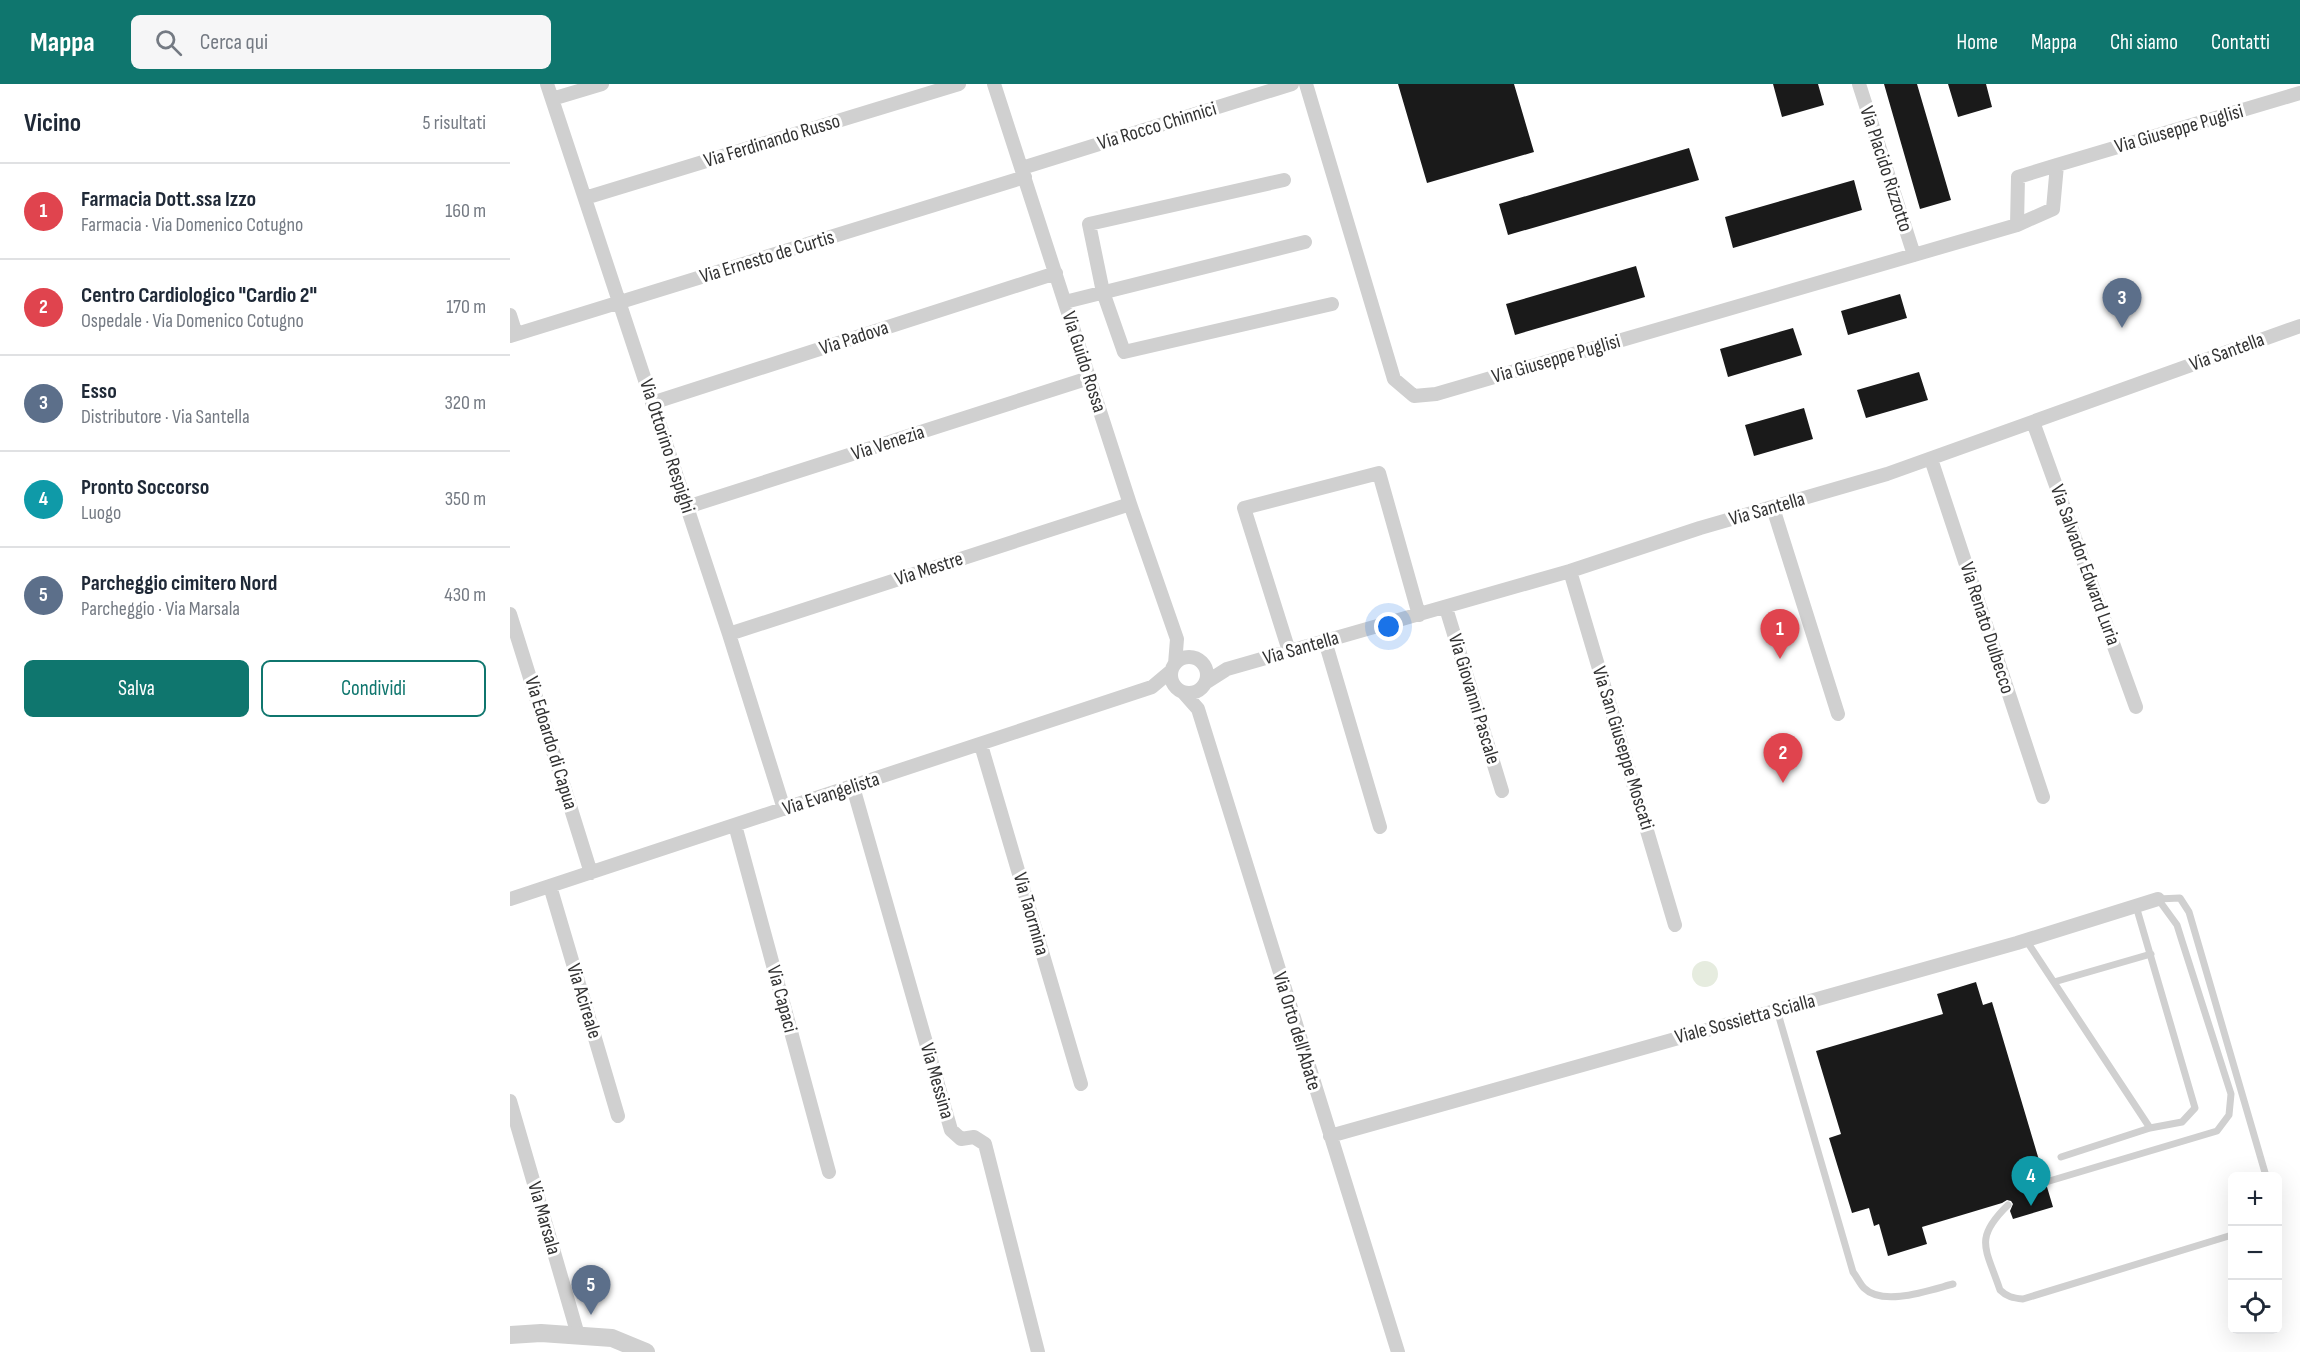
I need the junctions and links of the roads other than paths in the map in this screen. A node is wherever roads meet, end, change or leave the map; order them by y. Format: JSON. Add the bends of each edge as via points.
{"nodes":[{"id":1,"x":547,"y":84,"type":"edge"},
{"id":2,"x":602,"y":84,"type":"edge"},
{"id":3,"x":959,"y":84,"type":"edge"},
{"id":4,"x":994,"y":84,"type":"edge"},
{"id":5,"x":1306,"y":84,"type":"edge"},
{"id":6,"x":1859,"y":84,"type":"edge"},
{"id":7,"x":1286,"y":85,"type":"edge"},
{"id":8,"x":2300,"y":93,"type":"edge"},
{"id":9,"x":552,"y":99,"type":"junction"},
{"id":10,"x":2057,"y":165,"type":"junction"},
{"id":11,"x":1023,"y":173,"type":"junction"},
{"id":12,"x":1284,"y":180,"type":"dead end"},
{"id":13,"x":585,"y":198,"type":"junction"},
{"id":14,"x":2017,"y":225,"type":"junction"},
{"id":15,"x":1305,"y":242,"type":"dead end"},
{"id":16,"x":1914,"y":255,"type":"junction"},
{"id":17,"x":1056,"y":273,"type":"junction"},
{"id":18,"x":1103,"y":292,"type":"junction"},
{"id":19,"x":619,"y":302,"type":"junction"},
{"id":20,"x":1065,"y":302,"type":"junction"},
{"id":21,"x":1332,"y":304,"type":"dead end"},
{"id":22,"x":510,"y":315,"type":"edge"},
{"id":23,"x":2300,"y":326,"type":"edge"},
{"id":24,"x":513,"y":335,"type":"edge"},
{"id":25,"x":1089,"y":378,"type":"junction"},
{"id":26,"x":652,"y":403,"type":"junction"},
{"id":27,"x":2033,"y":422,"type":"junction"},
{"id":28,"x":1931,"y":459,"type":"junction"},
{"id":29,"x":1130,"y":504,"type":"junction"},
{"id":30,"x":687,"y":507,"type":"junction"},
{"id":31,"x":1773,"y":508,"type":"junction"},
{"id":32,"x":1570,"y":571,"type":"junction"},
{"id":33,"x":1446,"y":608,"type":"junction"},
{"id":34,"x":510,"y":614,"type":"edge"},
{"id":35,"x":1419,"y":615,"type":"junction"},
{"id":36,"x":729,"y":634,"type":"junction"},
{"id":37,"x":1177,"y":639,"type":"junction"},
{"id":38,"x":1325,"y":641,"type":"junction"},
{"id":39,"x":1289,"y":651,"type":"junction"},
{"id":40,"x":1199,"y":661,"type":"junction"},
{"id":41,"x":1173,"y":667,"type":"junction"},
{"id":42,"x":1227,"y":669,"type":"junction"},
{"id":43,"x":1203,"y":685,"type":"junction"},
{"id":44,"x":1152,"y":687,"type":"junction"},
{"id":45,"x":1180,"y":690,"type":"junction"},
{"id":46,"x":2136,"y":707,"type":"dead end"},
{"id":47,"x":1198,"y":709,"type":"junction"},
{"id":48,"x":1838,"y":714,"type":"dead end"},
{"id":49,"x":981,"y":744,"type":"junction"},
{"id":50,"x":853,"y":787,"type":"junction"},
{"id":51,"x":1502,"y":791,"type":"dead end"},
{"id":52,"x":2043,"y":797,"type":"dead end"},
{"id":53,"x":784,"y":809,"type":"junction"},
{"id":54,"x":735,"y":825,"type":"junction"},
{"id":55,"x":1380,"y":827,"type":"dead end"},
{"id":56,"x":591,"y":873,"type":"junction"},
{"id":57,"x":550,"y":886,"type":"junction"},
{"id":58,"x":510,"y":899,"type":"edge"},
{"id":59,"x":2158,"y":900,"type":"junction"},
{"id":60,"x":2136,"y":906,"type":"junction"},
{"id":61,"x":1675,"y":925,"type":"dead end"},
{"id":62,"x":2025,"y":940,"type":"junction"},
{"id":63,"x":2151,"y":954,"type":"junction"},
{"id":64,"x":2054,"y":982,"type":"junction"},
{"id":65,"x":1777,"y":1010,"type":"junction"},
{"id":66,"x":1081,"y":1084,"type":"dead end"},
{"id":67,"x":510,"y":1101,"type":"edge"},
{"id":68,"x":618,"y":1116,"type":"dead end"},
{"id":69,"x":2150,"y":1128,"type":"junction"},
{"id":70,"x":1330,"y":1136,"type":"junction"},
{"id":71,"x":2061,"y":1157,"type":"dead end"},
{"id":72,"x":829,"y":1172,"type":"dead end"},
{"id":73,"x":2265,"y":1172,"type":"edge"},
{"id":74,"x":2046,"y":1182,"type":"dead end"},
{"id":75,"x":2008,"y":1205,"type":"dead end"},
{"id":76,"x":2228,"y":1236,"type":"edge"},
{"id":77,"x":1953,"y":1284,"type":"dead end"},
{"id":78,"x":510,"y":1335,"type":"edge"},
{"id":79,"x":578,"y":1335,"type":"junction"},
{"id":80,"x":646,"y":1352,"type":"edge"},
{"id":81,"x":1038,"y":1352,"type":"edge"},
{"id":82,"x":1398,"y":1352,"type":"edge"}],
"edges":[{"from":1,"to":9,"type":"street","name":"Via Ottorino Respighi"},
{"from":2,"to":9,"type":"street"},
{"from":3,"to":13,"type":"street","name":"Via Ferdinando Russo"},
{"from":4,"to":11,"type":"street","name":"Via Guido Rossa"},
{"from":5,"to":16,"type":"street","name":"Via Giuseppe Puglisi","via":[[1394,379],[1414,396],[1436,394]]},
{"from":6,"to":16,"type":"street","name":"Via Placido Rizzotto"},
{"from":7,"to":11,"type":"street","name":"Via Rocco Chinnici"},
{"from":8,"to":10,"type":"street","name":"Via Giuseppe Puglisi"},
{"from":9,"to":13,"type":"street","name":"Via Ottorino Respighi"},
{"from":10,"to":14,"type":"street","name":"Via Giuseppe Puglisi","via":[[2053,209]]},
{"from":10,"to":14,"type":"street","name":"Via Giuseppe Puglisi","via":[[2018,177]]},
{"from":11,"to":17,"type":"street","name":"Via Guido Rossa"},
{"from":11,"to":19,"type":"street","name":"Via Ernesto de Curtis"},
{"from":12,"to":18,"type":"street","via":[[1089,224]]},
{"from":13,"to":19,"type":"street","name":"Via Ottorino Respighi"},
{"from":14,"to":16,"type":"street","name":"Via Giuseppe Puglisi"},
{"from":15,"to":18,"type":"street"},
{"from":17,"to":20,"type":"street","name":"Via Guido Rossa"},
{"from":17,"to":26,"type":"street","name":"Via Padova"},
{"from":18,"to":20,"type":"street"},
{"from":18,"to":21,"type":"street","via":[[1124,352]]},
{"from":19,"to":24,"type":"street","name":"Via Ernesto de Curtis"},
{"from":19,"to":26,"type":"street","name":"Via Ottorino Respighi"},
{"from":20,"to":25,"type":"street","name":"Via Guido Rossa"},
{"from":22,"to":24,"type":"street"},
{"from":23,"to":27,"type":"street","name":"Via Santella"},
{"from":25,"to":29,"type":"street","name":"Via Guido Rossa"},
{"from":25,"to":30,"type":"street","name":"Via Venezia"},
{"from":26,"to":30,"type":"street","name":"Via Ottorino Respighi"},
{"from":27,"to":28,"type":"street","name":"Via Santella"},
{"from":27,"to":46,"type":"street","name":"Via Salvador Edward Luria"},
{"from":28,"to":31,"type":"street","name":"Via Santella"},
{"from":28,"to":52,"type":"street","name":"Via Renato Dulbecco"},
{"from":29,"to":36,"type":"street","name":"Via Mestre"},
{"from":29,"to":37,"type":"street","name":"Via Guido Rossa"},
{"from":30,"to":36,"type":"street","name":"Via Ottorino Respighi"},
{"from":31,"to":32,"type":"street","name":"Via Santella"},
{"from":31,"to":48,"type":"street"},
{"from":32,"to":33,"type":"street","name":"Via Santella"},
{"from":32,"to":61,"type":"street","name":"Via San Giuseppe Moscati"},
{"from":33,"to":35,"type":"street","name":"Via Santella"},
{"from":33,"to":51,"type":"street","name":"Via Giovanni Pascale"},
{"from":34,"to":56,"type":"street","name":"Via Edoardo di Capua"},
{"from":35,"to":38,"type":"street","name":"Via Santella"},
{"from":35,"to":39,"type":"street","via":[[1379,473],[1244,508]]},
{"from":36,"to":53,"type":"street","name":"Via Ottorino Respighi"},
{"from":37,"to":40,"type":"street","name":"Via Guido Rossa"},
{"from":37,"to":41,"type":"street","name":"Via Guido Rossa"},
{"from":38,"to":39,"type":"street","name":"Via Santella"},
{"from":38,"to":55,"type":"street"},
{"from":39,"to":42,"type":"street","name":"Via Santella"},
{"from":40,"to":41,"type":"street","via":[[1182,658]]},
{"from":40,"to":42,"type":"street","name":"Via Santella"},
{"from":40,"to":43,"type":"street","via":[[1207,673]]},
{"from":41,"to":44,"type":"street","name":"Via Evangelista"},
{"from":41,"to":45,"type":"street","via":[[1171,677]]},
{"from":42,"to":43,"type":"street","name":"Via Santella"},
{"from":43,"to":45,"type":"street","via":[[1193,692]]},
{"from":43,"to":47,"type":"street","name":"Via Orto dell'Abate"},
{"from":44,"to":45,"type":"street","name":"Via Evangelista"},
{"from":44,"to":49,"type":"street","name":"Via Evangelista"},
{"from":45,"to":47,"type":"street","name":"Via Orto dell'Abate"},
{"from":47,"to":70,"type":"street","name":"Via Orto dell'Abate"},
{"from":49,"to":50,"type":"street","name":"Via Evangelista"},
{"from":49,"to":66,"type":"street","name":"Via Taormina"},
{"from":50,"to":53,"type":"street","name":"Via Evangelista"},
{"from":50,"to":81,"type":"street","name":"Via Messina","via":[[951,1130],[961,1140],[974,1137],[985,1144]]},
{"from":53,"to":54,"type":"street","name":"Via Evangelista"},
{"from":54,"to":56,"type":"street","name":"Via Evangelista"},
{"from":54,"to":72,"type":"street","name":"Via Capaci"},
{"from":56,"to":57,"type":"street","name":"Via Evangelista"},
{"from":57,"to":58,"type":"street","name":"Via Evangelista"},
{"from":57,"to":68,"type":"street","name":"Via Acireale"},
{"from":59,"to":60,"type":"street","name":"Viale Sossietta Scialla"},
{"from":59,"to":73,"type":"lane","via":[[2180,898],[2189,912]]},
{"from":59,"to":74,"type":"lane","via":[[2177,925],[2231,1094],[2229,1115],[2217,1131]]},
{"from":60,"to":62,"type":"street","name":"Viale Sossietta Scialla"},
{"from":60,"to":63,"type":"lane"},
{"from":62,"to":64,"type":"lane"},
{"from":62,"to":65,"type":"street","name":"Viale Sossietta Scialla"},
{"from":63,"to":64,"type":"lane"},
{"from":63,"to":69,"type":"lane","via":[[2195,1108],[2182,1122]]},
{"from":64,"to":69,"type":"lane"},
{"from":65,"to":70,"type":"street","name":"Viale Sossietta Scialla"},
{"from":65,"to":77,"type":"lane","via":[[1853,1272],[1866,1290],[1886,1298]]},
{"from":67,"to":79,"type":"street","name":"Via Marsala"},
{"from":69,"to":71,"type":"lane"},
{"from":70,"to":82,"type":"street","name":"Via Orto dell'Abate"},
{"from":75,"to":76,"type":"lane","via":[[1986,1232],[1985,1243],[2000,1290],[2023,1299]]},
{"from":78,"to":79,"type":"street"},
{"from":79,"to":80,"type":"street","via":[[612,1338]]}]}
